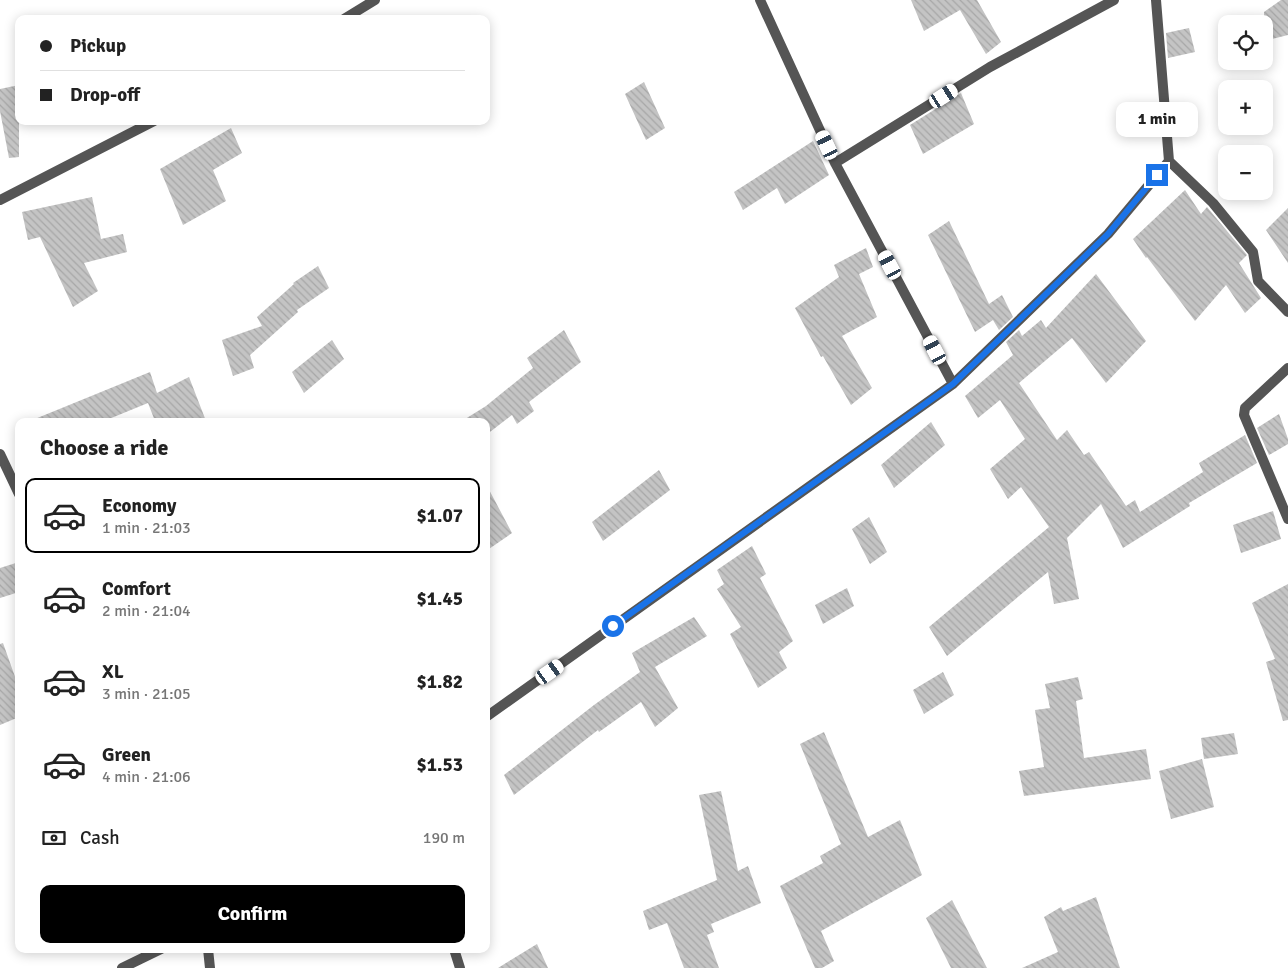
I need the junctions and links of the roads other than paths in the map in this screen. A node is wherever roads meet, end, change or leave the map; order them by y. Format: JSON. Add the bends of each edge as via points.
{"nodes":[{"id":1,"x":375,"y":0,"type":"edge"},
{"id":2,"x":760,"y":0,"type":"edge"},
{"id":3,"x":1114,"y":0,"type":"edge"},
{"id":4,"x":1156,"y":0,"type":"edge"},
{"id":5,"x":351,"y":15,"type":"edge"},
{"id":6,"x":146,"y":125,"type":"edge"},
{"id":7,"x":1169,"y":160,"type":"junction"},
{"id":8,"x":835,"y":163,"type":"junction"},
{"id":9,"x":0,"y":200,"type":"edge"},
{"id":10,"x":1288,"y":312,"type":"edge"},
{"id":11,"x":1288,"y":368,"type":"edge"},
{"id":12,"x":953,"y":384,"type":"junction"},
{"id":13,"x":0,"y":454,"type":"edge"},
{"id":14,"x":15,"y":486,"type":"edge"},
{"id":15,"x":1288,"y":519,"type":"edge"},
{"id":16,"x":490,"y":714,"type":"edge"},
{"id":17,"x":153,"y":953,"type":"edge"},
{"id":18,"x":208,"y":953,"type":"edge"},
{"id":19,"x":455,"y":953,"type":"edge"},
{"id":20,"x":122,"y":968,"type":"edge"},
{"id":21,"x":210,"y":968,"type":"edge"},
{"id":22,"x":460,"y":968,"type":"edge"}],
"edges":[{"from":1,"to":5,"type":"street"},
{"from":2,"to":8,"type":"street"},
{"from":3,"to":8,"type":"street","via":[[990,67]]},
{"from":4,"to":7,"type":"street"},
{"from":6,"to":9,"type":"street"},
{"from":7,"to":10,"type":"street","via":[[1213,203],[1253,252],[1258,281]]},
{"from":7,"to":12,"type":"street","via":[[1108,234]]},
{"from":8,"to":12,"type":"street"},
{"from":11,"to":15,"type":"street","via":[[1246,408],[1244,415]]},
{"from":12,"to":16,"type":"street"},
{"from":13,"to":14,"type":"street"},
{"from":17,"to":20,"type":"street"},
{"from":18,"to":21,"type":"street"},
{"from":19,"to":22,"type":"street"}]}
